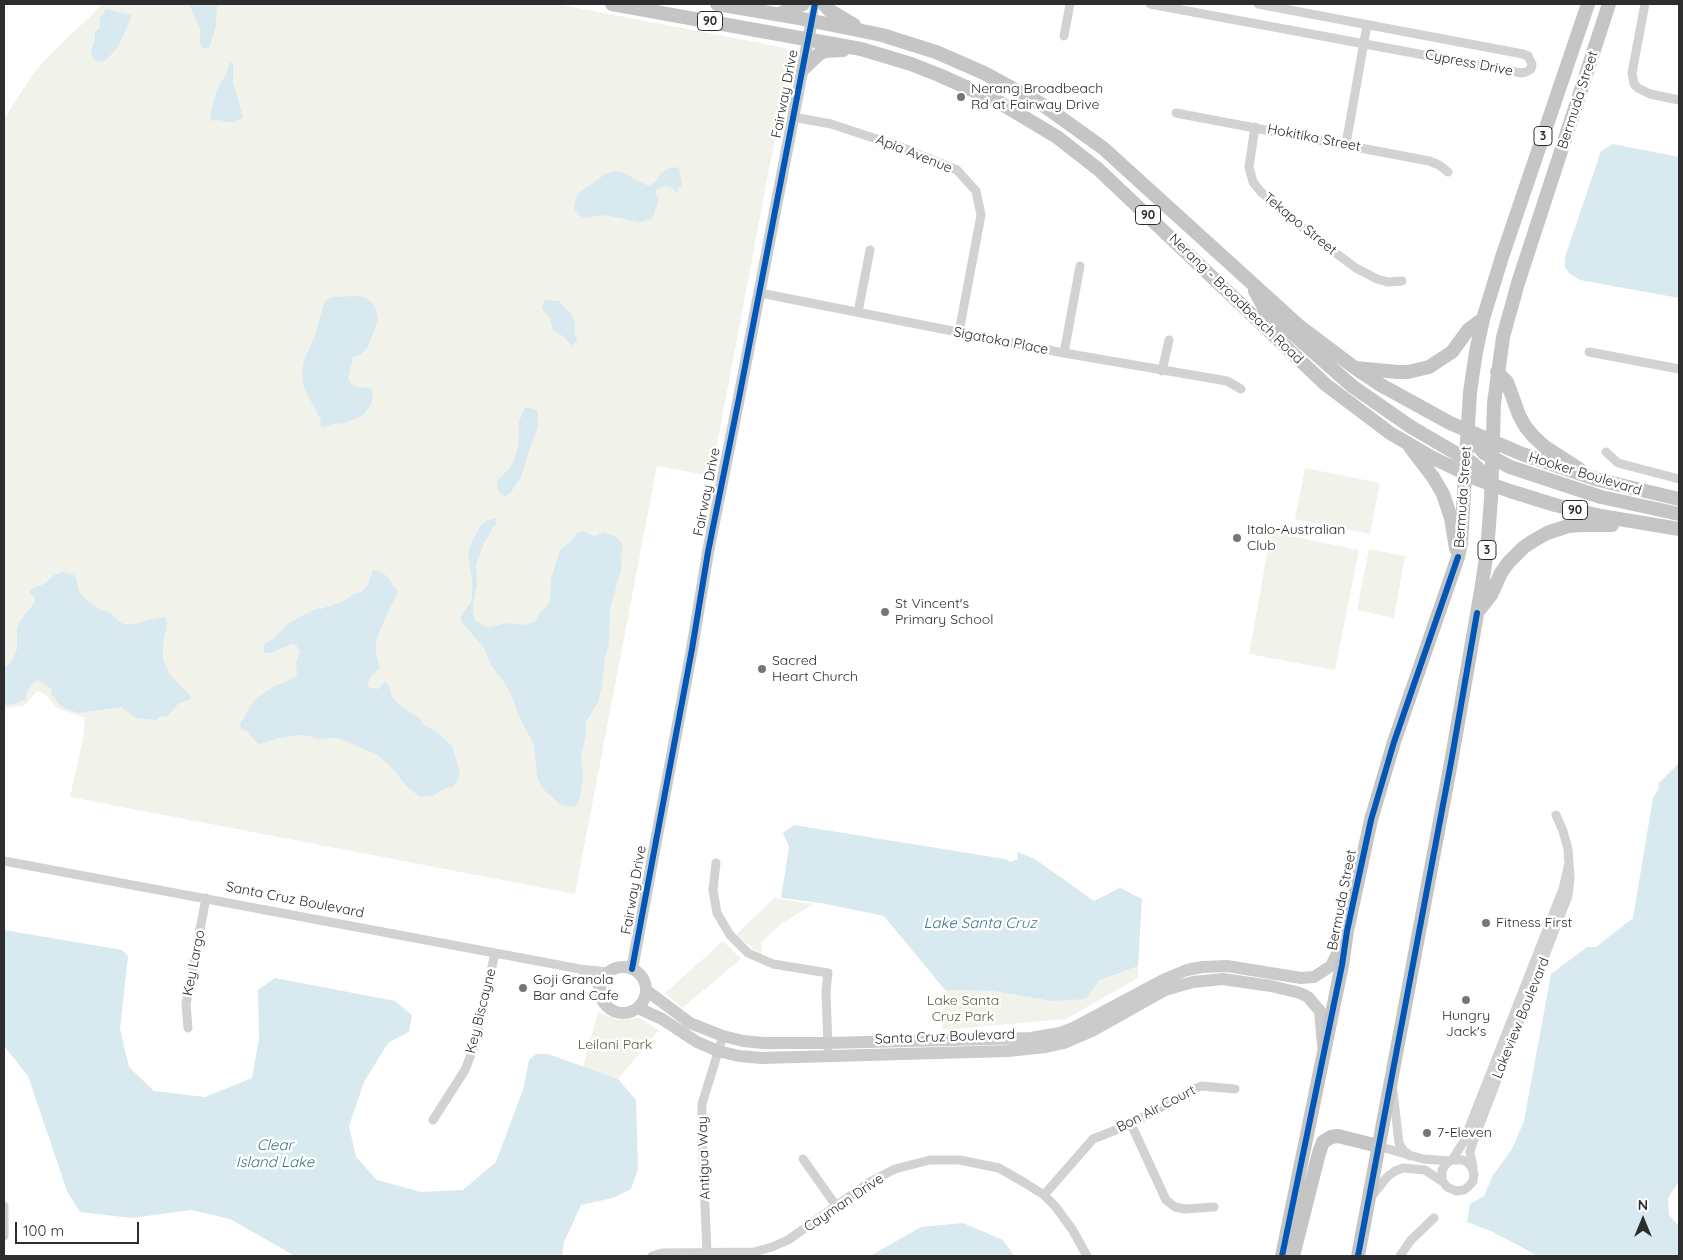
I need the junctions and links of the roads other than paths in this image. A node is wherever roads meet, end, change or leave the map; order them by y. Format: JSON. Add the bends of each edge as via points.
{"nodes":[{"id":1,"x":612,"y":4,"type":"edge"},
{"id":2,"x":717,"y":4,"type":"edge"},
{"id":3,"x":803,"y":4,"type":"edge"},
{"id":4,"x":816,"y":4,"type":"edge"},
{"id":5,"x":824,"y":4,"type":"edge"},
{"id":6,"x":1070,"y":4,"type":"edge"},
{"id":7,"x":1150,"y":4,"type":"edge"},
{"id":8,"x":1258,"y":4,"type":"edge"},
{"id":9,"x":1588,"y":4,"type":"edge"},
{"id":10,"x":1609,"y":4,"type":"edge"},
{"id":11,"x":1645,"y":4,"type":"edge"},
{"id":12,"x":778,"y":14,"type":"junction"},
{"id":13,"x":812,"y":20,"type":"junction"},
{"id":14,"x":1367,"y":25,"type":"junction"},
{"id":15,"x":861,"y":30,"type":"junction"},
{"id":16,"x":1064,"y":36,"type":"dead end"},
{"id":17,"x":809,"y":39,"type":"junction"},
{"id":18,"x":1364,"y":44,"type":"junction"},
{"id":19,"x":861,"y":50,"type":"junction"},
{"id":20,"x":803,"y":70,"type":"junction"},
{"id":21,"x":1679,"y":100,"type":"edge"},
{"id":22,"x":1176,"y":113,"type":"dead end"},
{"id":23,"x":793,"y":117,"type":"junction"},
{"id":24,"x":1255,"y":127,"type":"junction"},
{"id":25,"x":1346,"y":144,"type":"junction"},
{"id":26,"x":1448,"y":172,"type":"dead end"},
{"id":27,"x":870,"y":250,"type":"dead end"},
{"id":28,"x":1080,"y":266,"type":"dead end"},
{"id":29,"x":1402,"y":281,"type":"dead end"},
{"id":30,"x":1251,"y":283,"type":"junction"},
{"id":31,"x":760,"y":293,"type":"junction"},
{"id":32,"x":858,"y":312,"type":"junction"},
{"id":33,"x":1483,"y":320,"type":"junction"},
{"id":34,"x":959,"y":332,"type":"junction"},
{"id":35,"x":1169,"y":340,"type":"dead end"},
{"id":36,"x":1589,"y":352,"type":"dead end"},
{"id":37,"x":1064,"y":353,"type":"junction"},
{"id":38,"x":1355,"y":368,"type":"junction"},
{"id":39,"x":1679,"y":369,"type":"edge"},
{"id":40,"x":1162,"y":371,"type":"junction"},
{"id":41,"x":1497,"y":372,"type":"junction"},
{"id":42,"x":1241,"y":389,"type":"dead end"},
{"id":43,"x":1468,"y":432,"type":"junction"},
{"id":44,"x":1493,"y":442,"type":"junction"},
{"id":45,"x":1408,"y":444,"type":"junction"},
{"id":46,"x":1606,"y":452,"type":"dead end"},
{"id":47,"x":1492,"y":458,"type":"junction"},
{"id":48,"x":1467,"y":459,"type":"junction"},
{"id":49,"x":1466,"y":474,"type":"junction"},
{"id":50,"x":1679,"y":479,"type":"edge"},
{"id":51,"x":1598,"y":480,"type":"junction"},
{"id":52,"x":1492,"y":483,"type":"junction"},
{"id":53,"x":1679,"y":499,"type":"edge"},
{"id":54,"x":1679,"y":514,"type":"edge"},
{"id":55,"x":1661,"y":526,"type":"junction"},
{"id":56,"x":1679,"y":529,"type":"edge"},
{"id":57,"x":1458,"y":556,"type":"junction"},
{"id":58,"x":1476,"y":614,"type":"junction"},
{"id":59,"x":1556,"y":815,"type":"dead end"},
{"id":60,"x":4,"y":860,"type":"edge"},
{"id":61,"x":716,"y":863,"type":"dead end"},
{"id":62,"x":206,"y":898,"type":"junction"},
{"id":63,"x":1346,"y":934,"type":"junction"},
{"id":64,"x":495,"y":953,"type":"junction"},
{"id":65,"x":580,"y":969,"type":"junction"},
{"id":66,"x":632,"y":969,"type":"junction"},
{"id":67,"x":1258,"y":970,"type":"junction"},
{"id":68,"x":608,"y":972,"type":"junction"},
{"id":69,"x":1203,"y":974,"type":"junction"},
{"id":70,"x":646,"y":990,"type":"junction"},
{"id":71,"x":600,"y":991,"type":"junction"},
{"id":72,"x":1297,"y":993,"type":"junction"},
{"id":73,"x":638,"y":1008,"type":"junction"},
{"id":74,"x":188,"y":1028,"type":"dead end"},
{"id":75,"x":724,"y":1036,"type":"junction"},
{"id":76,"x":828,"y":1049,"type":"junction"},
{"id":77,"x":718,"y":1051,"type":"junction"},
{"id":78,"x":1324,"y":1053,"type":"junction"},
{"id":79,"x":1499,"y":1063,"type":"junction"},
{"id":80,"x":1392,"y":1073,"type":"junction"},
{"id":81,"x":1235,"y":1089,"type":"dead end"},
{"id":82,"x":1472,"y":1118,"type":"junction"},
{"id":83,"x":433,"y":1120,"type":"dead end"},
{"id":84,"x":1131,"y":1124,"type":"junction"},
{"id":85,"x":1477,"y":1130,"type":"junction"},
{"id":86,"x":1378,"y":1146,"type":"junction"},
{"id":87,"x":1410,"y":1156,"type":"junction"},
{"id":88,"x":803,"y":1160,"type":"dead end"},
{"id":89,"x":1451,"y":1160,"type":"junction"},
{"id":90,"x":1474,"y":1172,"type":"junction"},
{"id":91,"x":1443,"y":1182,"type":"junction"},
{"id":92,"x":1044,"y":1195,"type":"junction"},
{"id":93,"x":4,"y":1206,"type":"edge"},
{"id":94,"x":1367,"y":1206,"type":"junction"},
{"id":95,"x":837,"y":1207,"type":"junction"},
{"id":96,"x":1214,"y":1207,"type":"dead end"},
{"id":97,"x":1434,"y":1218,"type":"dead end"},
{"id":98,"x":4,"y":1236,"type":"edge"},
{"id":99,"x":707,"y":1253,"type":"junction"},
{"id":100,"x":652,"y":1256,"type":"edge"},
{"id":101,"x":1087,"y":1256,"type":"edge"},
{"id":102,"x":1282,"y":1256,"type":"edge"},
{"id":103,"x":1293,"y":1256,"type":"edge"},
{"id":104,"x":1358,"y":1256,"type":"edge"},
{"id":105,"x":1400,"y":1256,"type":"edge"}],
"edges":[{"from":1,"to":17,"type":"main road","name":"Nerang - Broadbeach Road","number":"90"},
{"from":2,"to":12,"type":"main road","name":"Nerang - Broadbeach Road","number":"90"},
{"from":3,"to":12,"type":"main road"},
{"from":4,"to":13,"type":"street"},
{"from":5,"to":15,"type":"main road"},
{"from":6,"to":16,"type":"street"},
{"from":7,"to":18,"type":"street","name":"Cypress Drive"},
{"from":8,"to":14,"type":"street","name":"Cypress Drive"},
{"from":9,"to":33,"type":"main road","name":"Bermuda Street","number":"3"},
{"from":10,"to":41,"type":"main road","name":"Bermuda Street","number":"3","via":[[1511,306]]},
{"from":11,"to":21,"type":"street","via":[[1632,73],[1634,84],[1650,94]]},
{"from":12,"to":13,"type":"main road","name":"Nerang - Broadbeach Road","number":"90"},
{"from":13,"to":15,"type":"main road","name":"Nerang - Broadbeach Road","number":"90"},
{"from":13,"to":17,"type":"street","name":"Fairway Drive"},
{"from":14,"to":18,"type":"street"},
{"from":14,"to":18,"type":"street","name":"Cypress Drive","via":[[1523,54],[1532,64],[1531,69],[1521,73]]},
{"from":15,"to":30,"type":"main road","name":"Nerang - Broadbeach Road","number":"90","via":[[907,42],[962,63],[1015,89],[1066,120],[1128,170]]},
{"from":17,"to":19,"type":"main road","name":"Nerang - Broadbeach Road","number":"90"},
{"from":17,"to":20,"type":"street","name":"Fairway Drive"},
{"from":18,"to":25,"type":"street"},
{"from":19,"to":20,"type":"main road","via":[[825,51]]},
{"from":19,"to":45,"type":"main road","name":"Nerang - Broadbeach Road","number":"90","via":[[953,80],[997,101],[1057,137],[1098,169],[1325,384],[1373,422]]},
{"from":20,"to":23,"type":"street","name":"Fairway Drive"},
{"from":22,"to":24,"type":"street","name":"Hokitika Street"},
{"from":23,"to":31,"type":"street","name":"Fairway Drive"},
{"from":23,"to":34,"type":"street","name":"Apia Avenue","via":[[831,124],[898,146],[957,170],[976,191],[980,215]]},
{"from":24,"to":25,"type":"street","name":"Hokitika Street"},
{"from":24,"to":29,"type":"street","name":"Tekapo Street","via":[[1249,167],[1260,192],[1314,238],[1356,268],[1377,279]]},
{"from":25,"to":26,"type":"street","name":"Hokitika Street","via":[[1429,161]]},
{"from":27,"to":32,"type":"street"},
{"from":28,"to":37,"type":"street"},
{"from":30,"to":38,"type":"main road","name":"Nerang - Broadbeach Road","number":"90","via":[[1298,325]]},
{"from":30,"to":48,"type":"main road","via":[[1265,310],[1352,386],[1411,427]]},
{"from":31,"to":32,"type":"street","name":"Sigatoka Place"},
{"from":31,"to":66,"type":"street","name":"Fairway Drive","via":[[708,552]]},
{"from":32,"to":34,"type":"street","name":"Sigatoka Place"},
{"from":33,"to":38,"type":"main road","via":[[1468,330],[1452,352],[1429,367],[1408,372]]},
{"from":33,"to":43,"type":"main road","name":"Bermuda Street","number":"3","via":[[1472,374]]},
{"from":34,"to":37,"type":"street","name":"Sigatoka Place"},
{"from":35,"to":40,"type":"street"},
{"from":36,"to":39,"type":"street"},
{"from":37,"to":40,"type":"street","name":"Sigatoka Place"},
{"from":38,"to":43,"type":"main road","number":"90","via":[[1424,410]]},
{"from":40,"to":42,"type":"street","name":"Sigatoka Place","via":[[1227,381]]},
{"from":41,"to":44,"type":"main road","name":"Bermuda Street","number":"3"},
{"from":41,"to":51,"type":"main road","via":[[1507,382],[1519,414],[1534,437]]},
{"from":43,"to":44,"type":"main road","number":"90"},
{"from":43,"to":47,"type":"main road","via":[[1478,447]]},
{"from":43,"to":48,"type":"main road","name":"Bermuda Street","number":"3"},
{"from":44,"to":47,"type":"main road","name":"Bermuda Street","number":"3"},
{"from":44,"to":51,"type":"main road","name":"Hooker Boulevard","number":"90","via":[[1546,464]]},
{"from":45,"to":49,"type":"main road","name":"Nerang - Broadbeach Road","number":"90"},
{"from":45,"to":57,"type":"main road","via":[[1443,494]]},
{"from":46,"to":50,"type":"street","name":"Hooker Boulevard","via":[[1618,463]]},
{"from":47,"to":52,"type":"main road","name":"Bermuda Street","number":"3"},
{"from":47,"to":54,"type":"main road","via":[[1590,494]]},
{"from":48,"to":49,"type":"main road","name":"Bermuda Street","number":"3"},
{"from":48,"to":52,"type":"main road"},
{"from":49,"to":52,"type":"main road","number":"90"},
{"from":49,"to":57,"type":"main road","name":"Bermuda Street","number":"3","via":[[1463,531]]},
{"from":51,"to":53,"type":"main road","name":"Hooker Boulevard","number":"90"},
{"from":52,"to":55,"type":"main road","number":"90","via":[[1539,501]]},
{"from":52,"to":58,"type":"main road","name":"Bermuda Street","number":"3","via":[[1487,551]]},
{"from":55,"to":56,"type":"main road","number":"90"},
{"from":55,"to":58,"type":"main road","via":[[1583,525],[1547,533],[1515,555]]},
{"from":57,"to":63,"type":"main road","name":"Bermuda Street","number":"3","via":[[1386,767]]},
{"from":58,"to":80,"type":"main road","name":"Bermuda Street","number":"3"},
{"from":59,"to":79,"type":"street","name":"Lakeview Boulevard","via":[[1566,840],[1567,878],[1553,925]]},
{"from":60,"to":62,"type":"street","name":"Santa Cruz Boulevard"},
{"from":61,"to":76,"type":"street","via":[[713,890],[717,913],[730,935],[748,953],[773,964],[828,973]]},
{"from":62,"to":64,"type":"street","name":"Santa Cruz Boulevard"},
{"from":62,"to":74,"type":"street","name":"Key Largo","via":[[186,1004]]},
{"from":63,"to":67,"type":"street","name":"Santa Cruz Boulevard","via":[[1333,964],[1317,976],[1301,978]]},
{"from":63,"to":78,"type":"main road","name":"Bermuda Street","number":"3"},
{"from":64,"to":65,"type":"street","name":"Santa Cruz Boulevard"},
{"from":64,"to":83,"type":"street","name":"Key Biscayne","via":[[475,1044],[465,1070]]},
{"from":65,"to":68,"type":"street","name":"Santa Cruz Boulevard"},
{"from":65,"to":71,"type":"street","via":[[592,978]]},
{"from":66,"to":68,"type":"street","via":[[620,967]]},
{"from":66,"to":70,"type":"street","via":[[642,977]]},
{"from":67,"to":69,"type":"street","name":"Santa Cruz Boulevard","via":[[1227,966]]},
{"from":67,"to":72,"type":"street","via":[[1273,977],[1307,984],[1307,990]]},
{"from":68,"to":71,"type":"street"},
{"from":69,"to":72,"type":"street","name":"Santa Cruz Boulevard"},
{"from":69,"to":76,"type":"street","name":"Santa Cruz Boulevard","via":[[1173,974],[1075,1027],[1048,1036]]},
{"from":70,"to":73,"type":"street"},
{"from":70,"to":75,"type":"street","name":"Santa Cruz Boulevard","via":[[690,1023]]},
{"from":71,"to":73,"type":"street","via":[[604,1004],[615,1011],[627,1013]]},
{"from":72,"to":78,"type":"street","name":"Santa Cruz Boulevard","via":[[1310,999],[1320,1011]]},
{"from":73,"to":77,"type":"street","name":"Santa Cruz Boulevard"},
{"from":75,"to":76,"type":"street","name":"Santa Cruz Boulevard"},
{"from":75,"to":77,"type":"street","name":"Antigua Way"},
{"from":76,"to":77,"type":"street","name":"Santa Cruz Boulevard","via":[[762,1058]]},
{"from":77,"to":99,"type":"street","name":"Antigua Way","via":[[702,1104]]},
{"from":78,"to":102,"type":"main road","name":"Bermuda Street","number":"3"},
{"from":79,"to":82,"type":"street","name":"Lakeview Boulevard"},
{"from":79,"to":85,"type":"street","name":"Lakeview Boulevard"},
{"from":80,"to":86,"type":"main road","name":"Bermuda Street","number":"3"},
{"from":80,"to":87,"type":"street","via":[[1399,1143]]},
{"from":81,"to":84,"type":"street","name":"Bon Air Court","via":[[1201,1086]]},
{"from":82,"to":85,"type":"street"},
{"from":82,"to":89,"type":"street","name":"Lakeview Boulevard","via":[[1461,1146]]},
{"from":84,"to":92,"type":"street","name":"Bon Air Court","via":[[1093,1139]]},
{"from":84,"to":96,"type":"street","via":[[1166,1200],[1175,1207],[1186,1209]]},
{"from":85,"to":90,"type":"street","name":"Lakeview Boulevard","via":[[1470,1150]]},
{"from":86,"to":87,"type":"street"},
{"from":86,"to":94,"type":"main road","name":"Bermuda Street","number":"3"},
{"from":86,"to":103,"type":"main road","via":[[1338,1136],[1324,1142],[1318,1153]]},
{"from":87,"to":89,"type":"street"},
{"from":88,"to":95,"type":"street"},
{"from":89,"to":90,"type":"street","via":[[1467,1162]]},
{"from":89,"to":91,"type":"street","via":[[1442,1170]]},
{"from":90,"to":91,"type":"street","via":[[1471,1184],[1461,1191],[1451,1190]]},
{"from":91,"to":94,"type":"street","via":[[1425,1170],[1400,1168],[1383,1181]]},
{"from":92,"to":95,"type":"street","name":"Cayman Drive","via":[[999,1168],[960,1160],[930,1160],[895,1169],[870,1182]]},
{"from":92,"to":101,"type":"street","name":"Cayman Drive","via":[[1072,1229]]},
{"from":93,"to":98,"type":"street"},
{"from":94,"to":104,"type":"main road","name":"Bermuda Street","number":"3"},
{"from":95,"to":99,"type":"street","name":"Cayman Drive","via":[[772,1247],[754,1252]]},
{"from":97,"to":105,"type":"street"},
{"from":99,"to":100,"type":"street","name":"Cayman Drive"}]}
